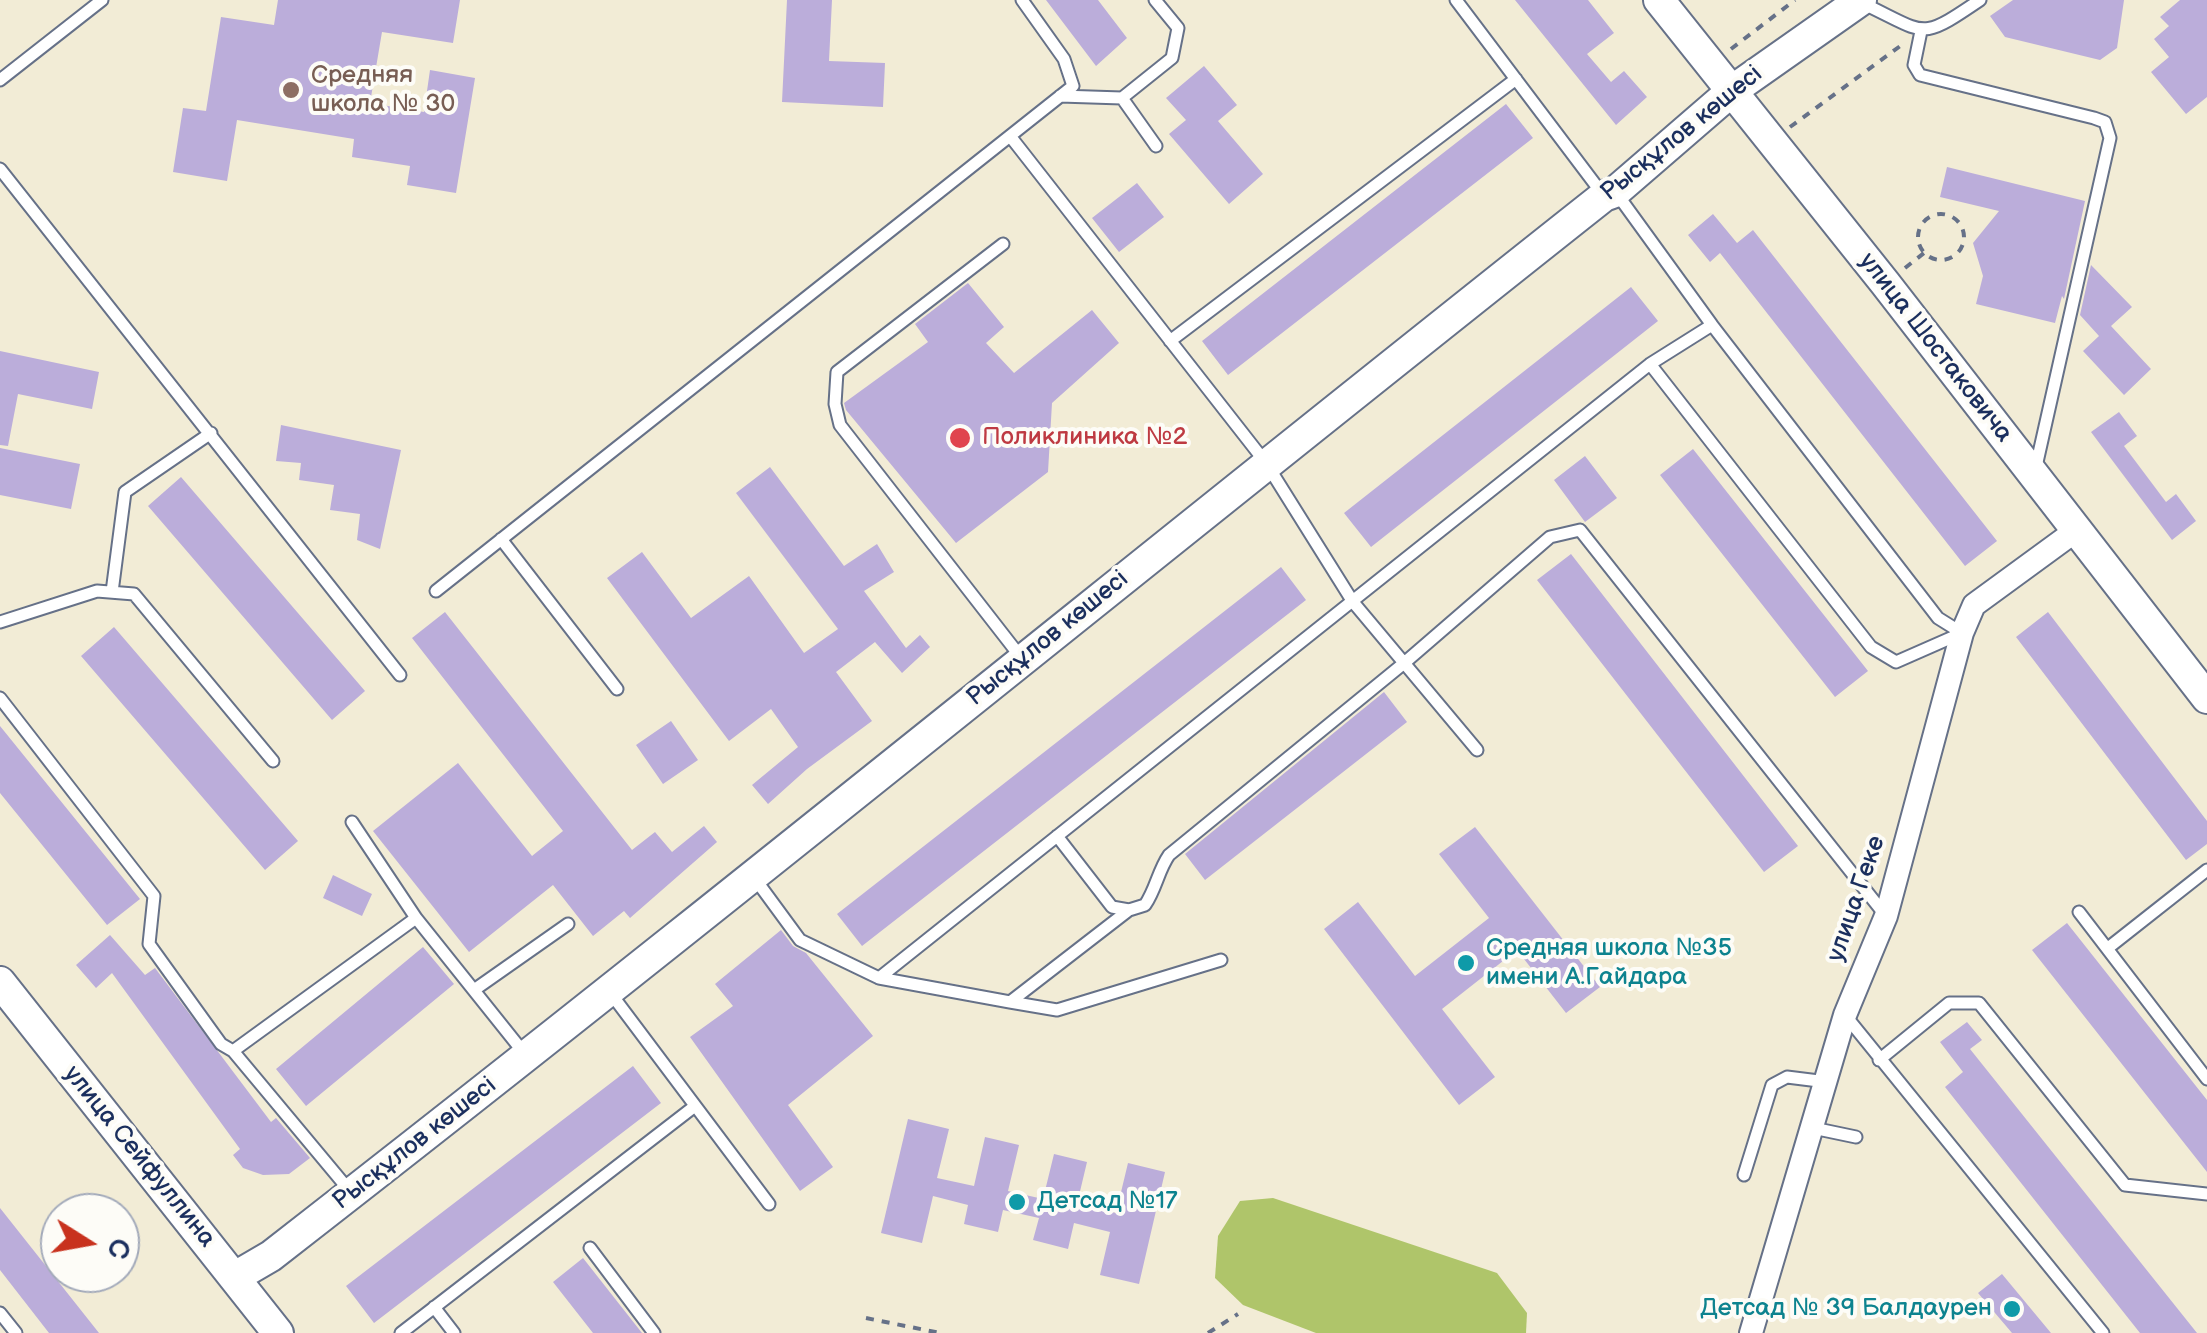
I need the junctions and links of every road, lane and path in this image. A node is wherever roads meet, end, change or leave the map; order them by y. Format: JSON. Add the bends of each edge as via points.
{"nodes":[{"id":1,"x":102,"y":0,"type":"edge"},
{"id":2,"x":1022,"y":0,"type":"edge"},
{"id":3,"x":1155,"y":0,"type":"edge"},
{"id":4,"x":1456,"y":0,"type":"edge"},
{"id":5,"x":1659,"y":0,"type":"edge"},
{"id":6,"x":1795,"y":0,"type":"edge"},
{"id":7,"x":1980,"y":0,"type":"edge"},
{"id":8,"x":1860,"y":1,"type":"edge"},
{"id":9,"x":1921,"y":31,"type":"junction"},
{"id":10,"x":1710,"y":66,"type":"junction"},
{"id":11,"x":1516,"y":79,"type":"junction"},
{"id":12,"x":0,"y":80,"type":"edge"},
{"id":13,"x":1733,"y":90,"type":"junction"},
{"id":14,"x":1060,"y":96,"type":"junction"},
{"id":15,"x":1122,"y":98,"type":"junction"},
{"id":16,"x":1010,"y":136,"type":"junction"},
{"id":17,"x":1770,"y":142,"type":"junction"},
{"id":18,"x":1156,"y":146,"type":"dead end"},
{"id":19,"x":0,"y":168,"type":"edge"},
{"id":20,"x":1610,"y":194,"type":"junction"},
{"id":21,"x":1002,"y":244,"type":"dead end"},
{"id":22,"x":1962,"y":248,"type":"joint"},
{"id":23,"x":1712,"y":326,"type":"junction"},
{"id":24,"x":1170,"y":341,"type":"junction"},
{"id":25,"x":1650,"y":364,"type":"junction"},
{"id":26,"x":211,"y":433,"type":"junction"},
{"id":27,"x":1266,"y":464,"type":"junction"},
{"id":28,"x":2034,"y":475,"type":"junction"},
{"id":29,"x":2078,"y":529,"type":"junction"},
{"id":30,"x":501,"y":539,"type":"junction"},
{"id":31,"x":436,"y":591,"type":"dead end"},
{"id":32,"x":112,"y":592,"type":"junction"},
{"id":33,"x":1353,"y":602,"type":"junction"},
{"id":34,"x":0,"y":622,"type":"edge"},
{"id":35,"x":1962,"y":633,"type":"junction"},
{"id":36,"x":1022,"y":660,"type":"junction"},
{"id":37,"x":1403,"y":664,"type":"junction"},
{"id":38,"x":400,"y":675,"type":"dead end"},
{"id":39,"x":617,"y":689,"type":"dead end"},
{"id":40,"x":0,"y":698,"type":"edge"},
{"id":41,"x":2207,"y":698,"type":"edge"},
{"id":42,"x":1478,"y":750,"type":"dead end"},
{"id":43,"x":273,"y":761,"type":"dead end"},
{"id":44,"x":352,"y":822,"type":"dead end"},
{"id":45,"x":1057,"y":836,"type":"junction"},
{"id":46,"x":2207,"y":870,"type":"edge"},
{"id":47,"x":753,"y":876,"type":"junction"},
{"id":48,"x":1129,"y":910,"type":"junction"},
{"id":49,"x":2078,"y":912,"type":"dead end"},
{"id":50,"x":1886,"y":916,"type":"junction"},
{"id":51,"x":416,"y":918,"type":"junction"},
{"id":52,"x":568,"y":924,"type":"dead end"},
{"id":53,"x":2108,"y":948,"type":"junction"},
{"id":54,"x":1221,"y":960,"type":"dead end"},
{"id":55,"x":878,"y":978,"type":"junction"},
{"id":56,"x":0,"y":982,"type":"edge"},
{"id":57,"x":474,"y":990,"type":"junction"},
{"id":58,"x":609,"y":992,"type":"junction"},
{"id":59,"x":1010,"y":1002,"type":"junction"},
{"id":60,"x":1845,"y":1016,"type":"junction"},
{"id":61,"x":233,"y":1051,"type":"junction"},
{"id":62,"x":528,"y":1057,"type":"junction"},
{"id":63,"x":1879,"y":1060,"type":"junction"},
{"id":64,"x":2207,"y":1079,"type":"edge"},
{"id":65,"x":1827,"y":1082,"type":"junction"},
{"id":66,"x":695,"y":1106,"type":"junction"},
{"id":67,"x":1813,"y":1128,"type":"junction"},
{"id":68,"x":1856,"y":1137,"type":"dead end"},
{"id":69,"x":1744,"y":1175,"type":"dead end"},
{"id":70,"x":352,"y":1193,"type":"junction"},
{"id":71,"x":2207,"y":1194,"type":"edge"},
{"id":72,"x":769,"y":1204,"type":"dead end"},
{"id":73,"x":590,"y":1248,"type":"dead end"},
{"id":74,"x":235,"y":1277,"type":"junction"},
{"id":75,"x":434,"y":1307,"type":"junction"},
{"id":76,"x":0,"y":1313,"type":"edge"},
{"id":77,"x":1238,"y":1314,"type":"dead end"},
{"id":78,"x":866,"y":1318,"type":"dead end"},
{"id":79,"x":272,"y":1331,"type":"edge"},
{"id":80,"x":16,"y":1333,"type":"edge"},
{"id":81,"x":400,"y":1333,"type":"edge"},
{"id":82,"x":454,"y":1333,"type":"edge"},
{"id":83,"x":654,"y":1333,"type":"edge"},
{"id":84,"x":940,"y":1333,"type":"edge"},
{"id":85,"x":1208,"y":1333,"type":"edge"},
{"id":86,"x":1751,"y":1333,"type":"edge"},
{"id":87,"x":2104,"y":1333,"type":"edge"}],
"edges":[{"from":1,"to":12,"type":"lane"},
{"from":2,"to":14,"type":"lane","via":[[1064,59],[1074,86]]},
{"from":3,"to":15,"type":"lane","via":[[1178,28],[1172,58]]},
{"from":4,"to":11,"type":"lane"},
{"from":5,"to":10,"type":"street","name":"улица Шостаковича"},
{"from":6,"to":10,"type":"path"},
{"from":7,"to":9,"type":"lane","via":[[1936,30]]},
{"from":8,"to":9,"type":"lane"},
{"from":8,"to":13,"type":"street","name":"Рысқұлов көшесі"},
{"from":9,"to":17,"type":"path"},
{"from":9,"to":28,"type":"lane","via":[[1914,66],[1920,76],[2106,122],[2110,138]]},
{"from":10,"to":13,"type":"street","name":"улица Шостаковича"},
{"from":11,"to":20,"type":"lane"},
{"from":11,"to":24,"type":"lane"},
{"from":13,"to":17,"type":"street","name":"улица Шостаковича"},
{"from":13,"to":20,"type":"street","name":"Рысқұлов көшесі"},
{"from":14,"to":15,"type":"lane"},
{"from":14,"to":16,"type":"lane"},
{"from":15,"to":18,"type":"lane"},
{"from":16,"to":24,"type":"lane"},
{"from":16,"to":30,"type":"lane"},
{"from":17,"to":28,"type":"street","name":"улица Шостаковича"},
{"from":19,"to":26,"type":"lane"},
{"from":20,"to":23,"type":"lane"},
{"from":20,"to":27,"type":"street","name":"Рысқұлов көшесі"},
{"from":21,"to":36,"type":"lane","via":[[838,372],[836,404],[840,425]]},
{"from":22,"to":22,"type":"path","via":[[1955,218],[1944,214],[1924,222],[1924,253],[1944,260]]},
{"from":23,"to":25,"type":"lane"},
{"from":23,"to":35,"type":"lane","via":[[1938,618]]},
{"from":24,"to":27,"type":"lane"},
{"from":25,"to":33,"type":"lane"},
{"from":25,"to":35,"type":"lane","via":[[1871,647],[1896,662]]},
{"from":26,"to":32,"type":"lane","via":[[125,492]]},
{"from":26,"to":38,"type":"lane"},
{"from":27,"to":33,"type":"lane"},
{"from":27,"to":36,"type":"street","name":"Рысқұлов көшесі"},
{"from":28,"to":29,"type":"street","name":"улица Шостаковича"},
{"from":29,"to":35,"type":"street","name":"улица Геке","via":[[1974,606]]},
{"from":29,"to":41,"type":"street","name":"улица Шостаковича"},
{"from":30,"to":31,"type":"lane"},
{"from":30,"to":39,"type":"lane"},
{"from":32,"to":34,"type":"lane"},
{"from":32,"to":43,"type":"lane","via":[[134,594]]},
{"from":33,"to":37,"type":"lane"},
{"from":33,"to":45,"type":"lane"},
{"from":35,"to":50,"type":"street","name":"улица Геке"},
{"from":36,"to":47,"type":"street","name":"Рысқұлов көшесі"},
{"from":37,"to":42,"type":"lane"},
{"from":37,"to":48,"type":"lane","via":[[1169,855],[1146,906]]},
{"from":37,"to":50,"type":"lane","via":[[1550,537],[1580,530]]},
{"from":40,"to":61,"type":"lane","via":[[154,896],[149,944],[220,1044]]},
{"from":44,"to":51,"type":"lane"},
{"from":45,"to":48,"type":"lane","via":[[1112,906]]},
{"from":45,"to":55,"type":"lane"},
{"from":46,"to":53,"type":"lane"},
{"from":47,"to":55,"type":"lane","via":[[800,940]]},
{"from":47,"to":58,"type":"street","name":"Рысқұлов көшесі"},
{"from":48,"to":59,"type":"lane"},
{"from":49,"to":53,"type":"lane"},
{"from":50,"to":60,"type":"street","name":"улица Геке"},
{"from":51,"to":57,"type":"lane"},
{"from":51,"to":61,"type":"lane"},
{"from":52,"to":57,"type":"lane"},
{"from":53,"to":64,"type":"lane"},
{"from":54,"to":59,"type":"lane","via":[[1058,1010]]},
{"from":55,"to":59,"type":"lane"},
{"from":56,"to":74,"type":"street","name":"улица Сейфуллина"},
{"from":57,"to":62,"type":"lane"},
{"from":58,"to":62,"type":"street","name":"Рысқұлов көшесі"},
{"from":58,"to":66,"type":"lane"},
{"from":60,"to":63,"type":"lane"},
{"from":60,"to":65,"type":"street","name":"улица Геке"},
{"from":61,"to":70,"type":"lane"},
{"from":62,"to":70,"type":"street","name":"Рысқұлов көшесі"},
{"from":63,"to":71,"type":"lane","via":[[1949,1003],[1979,1003],[2125,1185]]},
{"from":63,"to":87,"type":"lane"},
{"from":65,"to":67,"type":"street","name":"улица Геке"},
{"from":65,"to":69,"type":"lane","via":[[1787,1077],[1772,1085]]},
{"from":66,"to":72,"type":"lane"},
{"from":66,"to":75,"type":"lane"},
{"from":67,"to":68,"type":"lane"},
{"from":67,"to":86,"type":"street","name":"улица Геке"},
{"from":70,"to":74,"type":"street","name":"Рысқұлов көшесі"},
{"from":73,"to":83,"type":"lane"},
{"from":74,"to":79,"type":"street","name":"улица Сейфуллина"},
{"from":75,"to":81,"type":"lane"},
{"from":75,"to":82,"type":"lane"},
{"from":76,"to":80,"type":"lane"},
{"from":77,"to":85,"type":"path"},
{"from":78,"to":84,"type":"path"}]}
